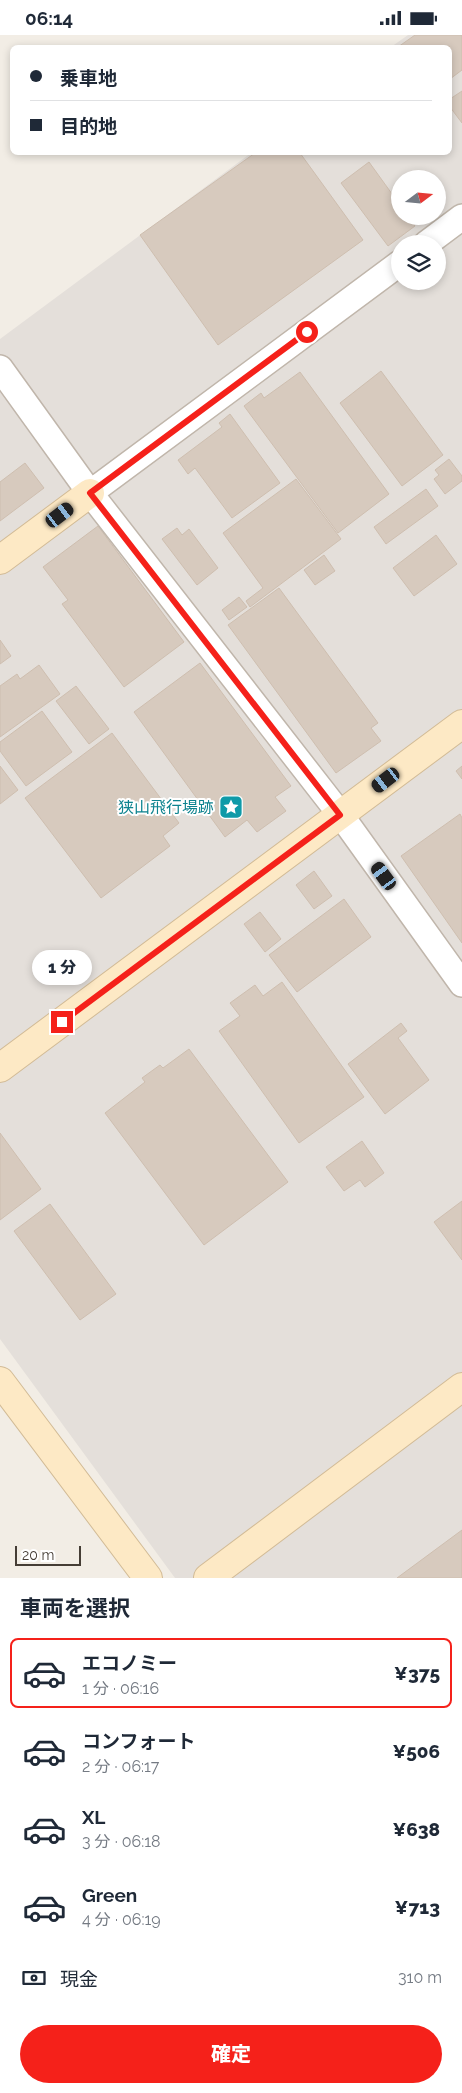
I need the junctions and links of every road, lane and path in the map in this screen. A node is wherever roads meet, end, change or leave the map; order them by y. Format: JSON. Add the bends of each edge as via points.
{"nodes":[{"id":1,"x":462,"y":217,"type":"edge"},
{"id":2,"x":438,"y":235,"type":"edge"},
{"id":3,"x":391,"y":270,"type":"edge"},
{"id":4,"x":0,"y":368,"type":"edge"},
{"id":5,"x":90,"y":493,"type":"junction"},
{"id":6,"x":0,"y":560,"type":"edge"},
{"id":7,"x":462,"y":723,"type":"edge"},
{"id":8,"x":340,"y":815,"type":"junction"},
{"id":9,"x":462,"y":984,"type":"edge"},
{"id":10,"x":0,"y":1068,"type":"edge"},
{"id":11,"x":0,"y":1381,"type":"edge"},
{"id":12,"x":462,"y":1387,"type":"edge"},
{"id":13,"x":148,"y":1578,"type":"edge"},
{"id":14,"x":208,"y":1578,"type":"edge"}],
"edges":[{"from":1,"to":2,"type":"street"},
{"from":3,"to":5,"type":"street"},
{"from":4,"to":5,"type":"street"},
{"from":5,"to":6,"type":"street"},
{"from":5,"to":8,"type":"street"},
{"from":7,"to":8,"type":"street"},
{"from":8,"to":9,"type":"street"},
{"from":8,"to":10,"type":"street"},
{"from":11,"to":13,"type":"street"},
{"from":12,"to":14,"type":"street"}]}
